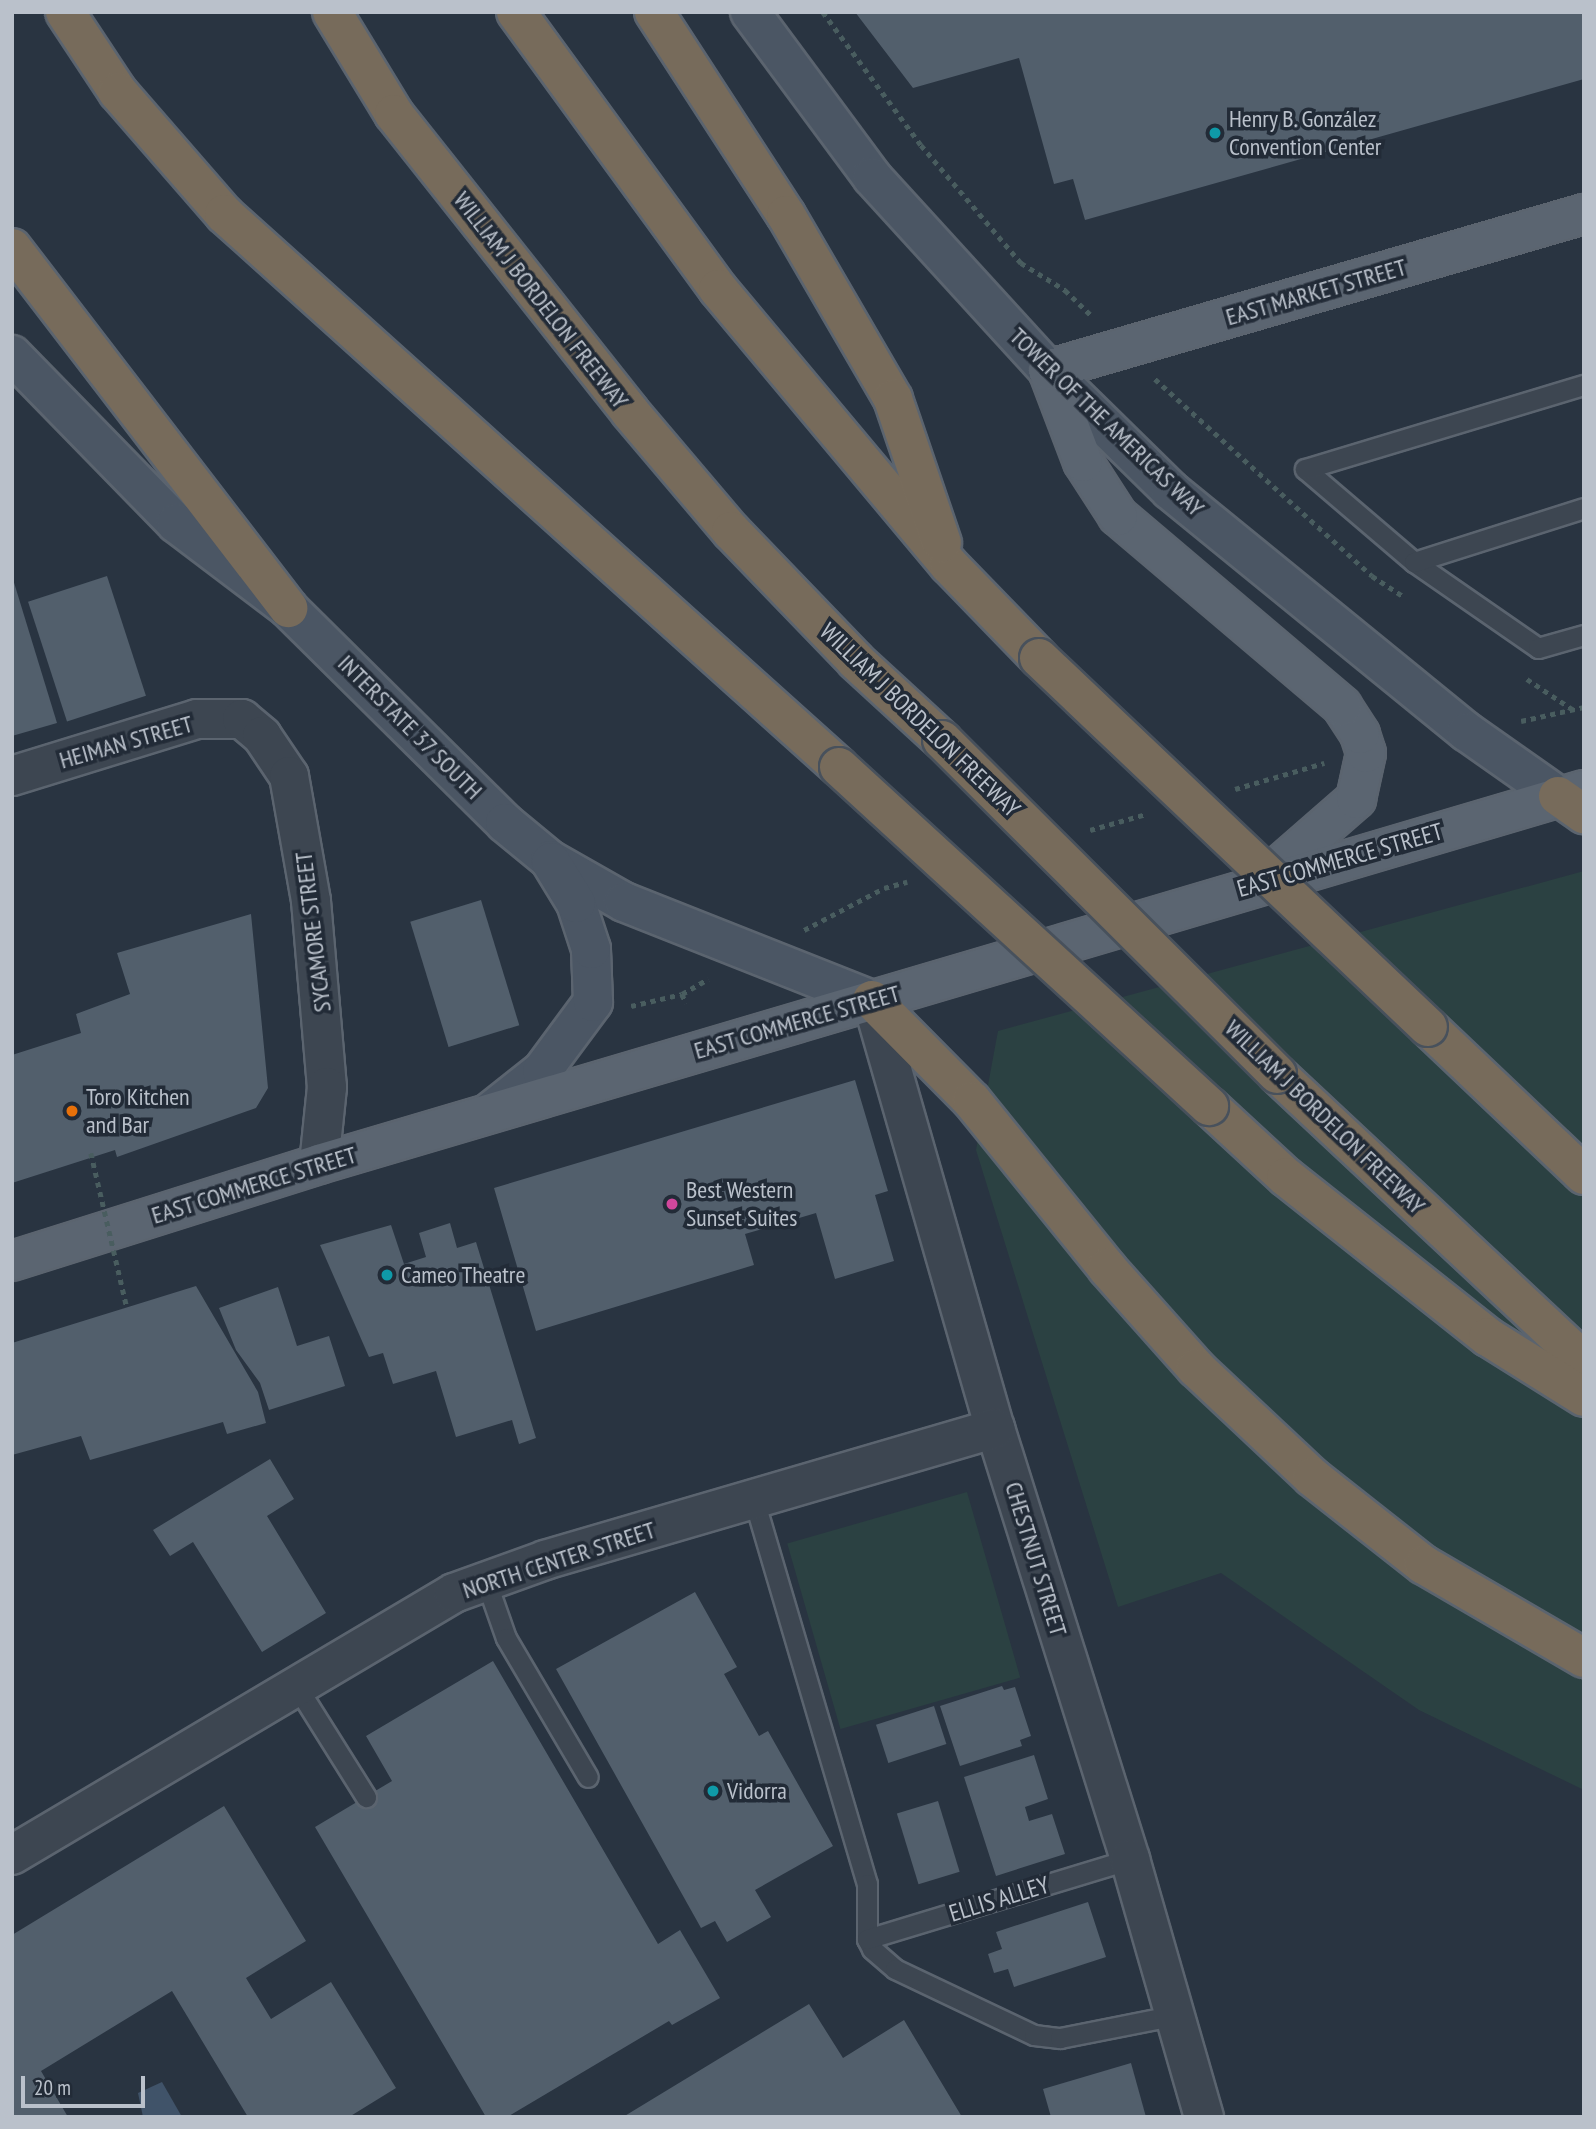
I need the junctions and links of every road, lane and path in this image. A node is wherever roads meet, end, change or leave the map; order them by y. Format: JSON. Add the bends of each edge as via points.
{"nodes":[{"id":1,"x":65,"y":12,"type":"edge"},
{"id":2,"x":332,"y":12,"type":"edge"},
{"id":3,"x":516,"y":12,"type":"edge"},
{"id":4,"x":654,"y":12,"type":"edge"},
{"id":5,"x":750,"y":12,"type":"edge"},
{"id":6,"x":823,"y":12,"type":"edge"},
{"id":7,"x":1584,"y":214,"type":"edge"},
{"id":8,"x":12,"y":248,"type":"edge"},
{"id":9,"x":1073,"y":298,"type":"dead end"},
{"id":10,"x":12,"y":355,"type":"edge"},
{"id":11,"x":1048,"y":370,"type":"junction"},
{"id":12,"x":1584,"y":385,"type":"edge"},
{"id":13,"x":1584,"y":508,"type":"edge"},
{"id":14,"x":1414,"y":562,"type":"junction"},
{"id":15,"x":949,"y":565,"type":"junction"},
{"id":16,"x":288,"y":608,"type":"junction"},
{"id":17,"x":1584,"y":635,"type":"edge"},
{"id":18,"x":1584,"y":706,"type":"edge"},
{"id":19,"x":242,"y":719,"type":"joint"},
{"id":20,"x":1513,"y":723,"type":"dead end"},
{"id":21,"x":12,"y":776,"type":"edge"},
{"id":22,"x":1575,"y":800,"type":"edge"},
{"id":23,"x":550,"y":860,"type":"junction"},
{"id":24,"x":1261,"y":882,"type":"junction"},
{"id":25,"x":711,"y":978,"type":"dead end"},
{"id":26,"x":682,"y":995,"type":"junction"},
{"id":27,"x":872,"y":1000,"type":"junction"},
{"id":28,"x":686,"y":1003,"type":"dead end"},
{"id":29,"x":622,"y":1009,"type":"dead end"},
{"id":30,"x":489,"y":1113,"type":"junction"},
{"id":31,"x":91,"y":1153,"type":"dead end"},
{"id":32,"x":319,"y":1164,"type":"junction"},
{"id":33,"x":1584,"y":1175,"type":"edge"},
{"id":34,"x":12,"y":1261,"type":"edge"},
{"id":35,"x":127,"y":1308,"type":"dead end"},
{"id":36,"x":1584,"y":1362,"type":"edge"},
{"id":37,"x":1584,"y":1397,"type":"edge"},
{"id":38,"x":995,"y":1428,"type":"junction"},
{"id":39,"x":754,"y":1500,"type":"junction"},
{"id":40,"x":486,"y":1581,"type":"junction"},
{"id":41,"x":1584,"y":1658,"type":"edge"},
{"id":42,"x":297,"y":1687,"type":"junction"},
{"id":43,"x":587,"y":1777,"type":"dead end"},
{"id":44,"x":366,"y":1797,"type":"dead end"},
{"id":45,"x":12,"y":1855,"type":"edge"},
{"id":46,"x":1130,"y":1858,"type":"junction"},
{"id":47,"x":867,"y":1939,"type":"junction"},
{"id":48,"x":1176,"y":2015,"type":"junction"},
{"id":49,"x":1204,"y":2117,"type":"edge"}],
"edges":[{"from":1,"to":37,"type":"highway","bridge":true,"via":[[118,92],[224,214],[1286,1177],[1488,1337]]},
{"from":2,"to":36,"type":"highway","name":"WILLIAM J BORDELON FREEWAY","bridge":true,"via":[[394,114],[630,412],[731,531],[1277,1074]]},
{"from":3,"to":15,"type":"highway","via":[[718,289]]},
{"from":4,"to":15,"type":"highway","via":[[786,215],[893,399]]},
{"from":5,"to":11,"type":"main road","name":"TOWER OF THE AMERICAS WAY","via":[[872,177]]},
{"from":6,"to":9,"type":"path","via":[[921,145],[1021,263]]},
{"from":7,"to":11,"type":"main road","name":"EAST MARKET STREET"},
{"from":8,"to":16,"type":"highway"},
{"from":10,"to":16,"type":"main road","name":"INTERSTATE 37 SOUTH","via":[[176,523]]},
{"from":11,"to":22,"type":"main road","name":"TOWER OF THE AMERICAS WAY","via":[[1170,490],[1467,732]]},
{"from":11,"to":24,"type":"main road","via":[[1083,462],[1118,516],[1342,706],[1360,734],[1366,753],[1356,799]]},
{"from":12,"to":14,"type":"lane","via":[[1305,469]]},
{"from":13,"to":14,"type":"lane"},
{"from":14,"to":17,"type":"lane","via":[[1538,648]]},
{"from":15,"to":33,"type":"highway","bridge":true,"via":[[1039,658]]},
{"from":16,"to":23,"type":"main road","name":"INTERSTATE 37 SOUTH","via":[[505,823]]},
{"from":18,"to":20,"type":"path"},
{"from":19,"to":21,"type":"street","name":"HEIMAN STREET","via":[[197,719]]},
{"from":19,"to":32,"type":"street","name":"SYCAMORE STREET","via":[[262,736],[289,776],[299,818],[322,996],[327,1087]]},
{"from":22,"to":24,"type":"main road","name":"EAST COMMERCE STREET"},
{"from":23,"to":27,"type":"main road","name":"INTERSTATE 37 SOUTH","via":[[624,902]]},
{"from":23,"to":30,"type":"main road","via":[[576,903],[591,949],[593,1002],[542,1071]]},
{"from":24,"to":27,"type":"main road","name":"EAST COMMERCE STREET"},
{"from":25,"to":26,"type":"path"},
{"from":26,"to":28,"type":"path"},
{"from":26,"to":29,"type":"path"},
{"from":27,"to":30,"type":"main road","name":"EAST COMMERCE STREET"},
{"from":27,"to":38,"type":"street","name":"CHESTNUT STREET"},
{"from":27,"to":41,"type":"highway","via":[[972,1101],[1107,1268],[1196,1368],[1312,1477],[1424,1565]]},
{"from":30,"to":32,"type":"main road","name":"EAST COMMERCE STREET"},
{"from":31,"to":35,"type":"path","bridge":true},
{"from":32,"to":34,"type":"main road","name":"EAST COMMERCE STREET"},
{"from":38,"to":39,"type":"street","name":"NORTH CENTER STREET"},
{"from":38,"to":46,"type":"street","name":"CHESTNUT STREET"},
{"from":39,"to":40,"type":"street","name":"NORTH CENTER STREET"},
{"from":39,"to":47,"type":"lane","via":[[867,1884]]},
{"from":40,"to":42,"type":"street","name":"NORTH CENTER STREET","via":[[454,1593]]},
{"from":40,"to":43,"type":"lane","via":[[506,1638]]},
{"from":42,"to":44,"type":"lane"},
{"from":42,"to":45,"type":"street","name":"NORTH CENTER STREET"},
{"from":46,"to":47,"type":"lane","name":"ELLIS ALLEY"},
{"from":46,"to":48,"type":"street","name":"CHESTNUT STREET"},
{"from":47,"to":48,"type":"lane","via":[[895,1969],[1034,2035],[1060,2039]]},
{"from":48,"to":49,"type":"street","name":"CHESTNUT STREET"}]}
